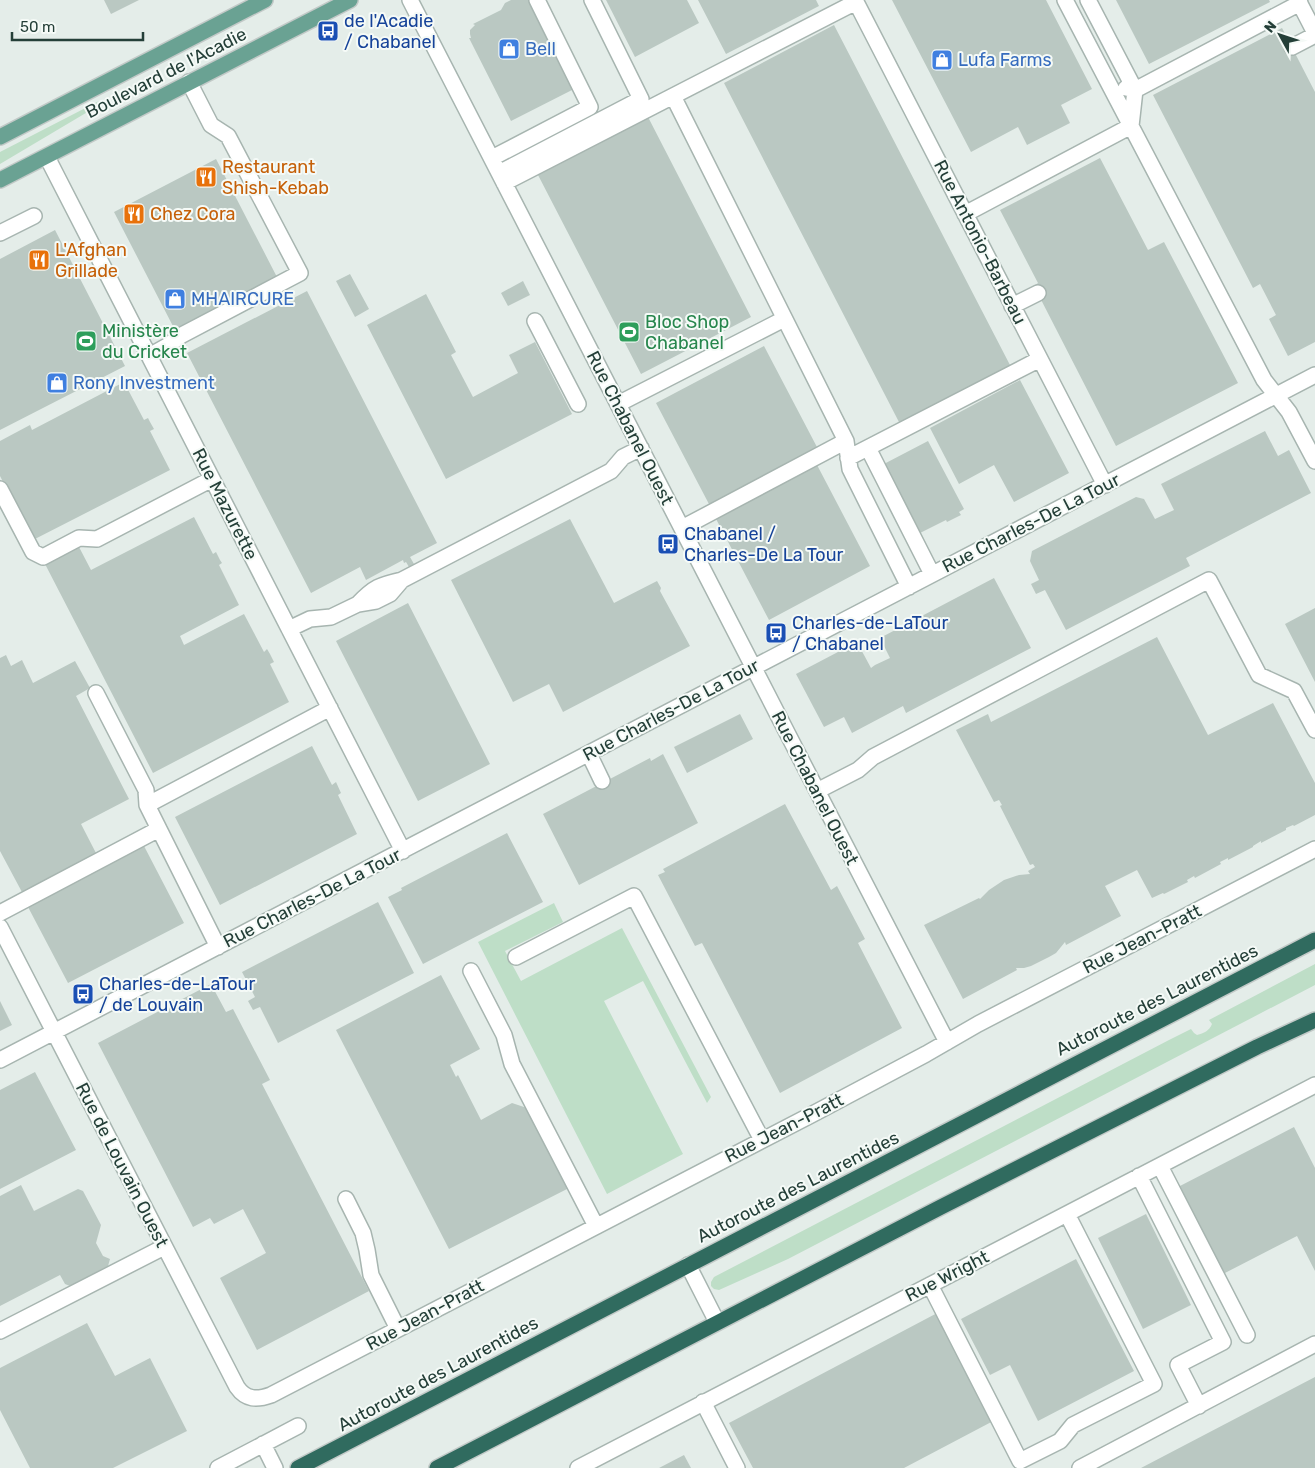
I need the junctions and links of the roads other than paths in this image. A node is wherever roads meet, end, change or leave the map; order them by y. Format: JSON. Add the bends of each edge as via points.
{"nodes":[{"id":1,"x":265,"y":0,"type":"edge"},
{"id":2,"x":350,"y":0,"type":"edge"},
{"id":3,"x":410,"y":0,"type":"edge"},
{"id":4,"x":537,"y":0,"type":"edge"},
{"id":5,"x":592,"y":0,"type":"edge"},
{"id":6,"x":1064,"y":0,"type":"edge"},
{"id":7,"x":1088,"y":0,"type":"edge"},
{"id":8,"x":855,"y":1,"type":"edge"},
{"id":9,"x":1299,"y":2,"type":"edge"},
{"id":10,"x":1315,"y":34,"type":"edge"},
{"id":11,"x":1292,"y":47,"type":"dead end"},
{"id":12,"x":189,"y":82,"type":"junction"},
{"id":13,"x":1108,"y":84,"type":"junction"},
{"id":14,"x":1135,"y":90,"type":"junction"},
{"id":15,"x":673,"y":96,"type":"junction"},
{"id":16,"x":644,"y":105,"type":"junction"},
{"id":17,"x":1131,"y":126,"type":"junction"},
{"id":18,"x":0,"y":137,"type":"edge"},
{"id":19,"x":47,"y":156,"type":"junction"},
{"id":20,"x":492,"y":158,"type":"junction"},
{"id":21,"x":502,"y":178,"type":"junction"},
{"id":22,"x":0,"y":180,"type":"edge"},
{"id":23,"x":965,"y":214,"type":"junction"},
{"id":24,"x":34,"y":216,"type":"dead end"},
{"id":25,"x":0,"y":233,"type":"edge"},
{"id":26,"x":1038,"y":294,"type":"dead end"},
{"id":27,"x":1012,"y":306,"type":"junction"},
{"id":28,"x":784,"y":319,"type":"junction"},
{"id":29,"x":535,"y":321,"type":"dead end"},
{"id":30,"x":149,"y":356,"type":"junction"},
{"id":31,"x":1040,"y":359,"type":"junction"},
{"id":32,"x":1315,"y":375,"type":"edge"},
{"id":33,"x":1276,"y":395,"type":"junction"},
{"id":34,"x":578,"y":404,"type":"dead end"},
{"id":35,"x":618,"y":404,"type":"junction"},
{"id":36,"x":846,"y":441,"type":"junction"},
{"id":37,"x":641,"y":448,"type":"junction"},
{"id":38,"x":868,"y":448,"type":"junction"},
{"id":39,"x":848,"y":458,"type":"junction"},
{"id":40,"x":1315,"y":461,"type":"edge"},
{"id":41,"x":212,"y":478,"type":"junction"},
{"id":42,"x":1104,"y":485,"type":"junction"},
{"id":43,"x":0,"y":489,"type":"edge"},
{"id":44,"x":682,"y":528,"type":"junction"},
{"id":45,"x":932,"y":574,"type":"junction"},
{"id":46,"x":909,"y":587,"type":"junction"},
{"id":47,"x":289,"y":629,"type":"junction"},
{"id":48,"x":753,"y":668,"type":"junction"},
{"id":49,"x":96,"y":693,"type":"dead end"},
{"id":50,"x":330,"y":708,"type":"junction"},
{"id":51,"x":1315,"y":730,"type":"edge"},
{"id":52,"x":589,"y":754,"type":"junction"},
{"id":53,"x":602,"y":781,"type":"dead end"},
{"id":54,"x":817,"y":791,"type":"junction"},
{"id":55,"x":147,"y":805,"type":"junction"},
{"id":56,"x":159,"y":829,"type":"junction"},
{"id":57,"x":1315,"y":849,"type":"edge"},
{"id":58,"x":403,"y":850,"type":"junction"},
{"id":59,"x":0,"y":913,"type":"edge"},
{"id":60,"x":0,"y":928,"type":"edge"},
{"id":61,"x":1315,"y":940,"type":"edge"},
{"id":62,"x":218,"y":946,"type":"junction"},
{"id":63,"x":516,"y":957,"type":"dead end"},
{"id":64,"x":470,"y":971,"type":"dead end"},
{"id":65,"x":1315,"y":1016,"type":"edge"},
{"id":66,"x":1315,"y":1020,"type":"edge"},
{"id":67,"x":54,"y":1032,"type":"junction"},
{"id":68,"x":947,"y":1042,"type":"junction"},
{"id":69,"x":1257,"y":1047,"type":"junction"},
{"id":70,"x":0,"y":1060,"type":"edge"},
{"id":71,"x":1315,"y":1085,"type":"edge"},
{"id":72,"x":762,"y":1140,"type":"junction"},
{"id":73,"x":1160,"y":1166,"type":"junction"},
{"id":74,"x":1139,"y":1176,"type":"junction"},
{"id":75,"x":346,"y":1199,"type":"dead end"},
{"id":76,"x":1067,"y":1214,"type":"junction"},
{"id":77,"x":596,"y":1226,"type":"junction"},
{"id":78,"x":164,"y":1247,"type":"junction"},
{"id":79,"x":688,"y":1265,"type":"junction"},
{"id":80,"x":930,"y":1285,"type":"junction"},
{"id":81,"x":717,"y":1322,"type":"junction"},
{"id":82,"x":398,"y":1329,"type":"junction"},
{"id":83,"x":0,"y":1331,"type":"edge"},
{"id":84,"x":1247,"y":1336,"type":"dead end"},
{"id":85,"x":1315,"y":1344,"type":"edge"},
{"id":86,"x":250,"y":1398,"type":"joint"},
{"id":87,"x":703,"y":1402,"type":"junction"},
{"id":88,"x":1199,"y":1406,"type":"junction"},
{"id":89,"x":298,"y":1426,"type":"dead end"},
{"id":90,"x":263,"y":1444,"type":"junction"},
{"id":91,"x":1014,"y":1465,"type":"edge"},
{"id":92,"x":218,"y":1468,"type":"edge"},
{"id":93,"x":275,"y":1468,"type":"edge"},
{"id":94,"x":298,"y":1468,"type":"edge"},
{"id":95,"x":437,"y":1468,"type":"edge"},
{"id":96,"x":578,"y":1468,"type":"edge"},
{"id":97,"x":737,"y":1468,"type":"edge"},
{"id":98,"x":1080,"y":1468,"type":"edge"}],
"edges":[{"from":1,"to":18,"type":"main road","name":"Boulevard de l'Acadie"},
{"from":2,"to":12,"type":"main road","name":"Boulevard de l'Acadie"},
{"from":3,"to":20,"type":"street","name":"Rue Chabanel Ouest"},
{"from":4,"to":20,"type":"street","via":[[590,107]]},
{"from":5,"to":16,"type":"street"},
{"from":6,"to":13,"type":"street"},
{"from":7,"to":14,"type":"street"},
{"from":8,"to":15,"type":"street"},
{"from":8,"to":23,"type":"street","name":"Rue Antonio-Barbeau"},
{"from":9,"to":10,"type":"street"},
{"from":9,"to":14,"type":"street"},
{"from":10,"to":11,"type":"street"},
{"from":12,"to":19,"type":"main road","name":"Boulevard de l'Acadie"},
{"from":12,"to":30,"type":"street","via":[[211,125],[228,136],[300,273],[182,335]]},
{"from":13,"to":14,"type":"street"},
{"from":13,"to":17,"type":"street"},
{"from":14,"to":17,"type":"street"},
{"from":15,"to":16,"type":"street"},
{"from":15,"to":28,"type":"street"},
{"from":16,"to":21,"type":"street"},
{"from":17,"to":23,"type":"street"},
{"from":17,"to":33,"type":"street","via":[[1264,380]]},
{"from":19,"to":22,"type":"main road","name":"Boulevard de l'Acadie"},
{"from":19,"to":30,"type":"street","name":"Rue Mazurette"},
{"from":20,"to":21,"type":"street","name":"Rue Chabanel Ouest"},
{"from":21,"to":35,"type":"street","name":"Rue Chabanel Ouest"},
{"from":23,"to":27,"type":"street","name":"Rue Antonio-Barbeau"},
{"from":24,"to":25,"type":"street"},
{"from":26,"to":27,"type":"street"},
{"from":27,"to":31,"type":"street","name":"Rue Antonio-Barbeau"},
{"from":28,"to":35,"type":"street"},
{"from":28,"to":36,"type":"street"},
{"from":29,"to":34,"type":"street"},
{"from":30,"to":41,"type":"street","name":"Rue Mazurette"},
{"from":31,"to":38,"type":"street"},
{"from":31,"to":42,"type":"street","name":"Rue Antonio-Barbeau"},
{"from":32,"to":33,"type":"street","name":"Rue Charles-De La Tour"},
{"from":33,"to":40,"type":"street","via":[[1289,412]]},
{"from":33,"to":42,"type":"street","name":"Rue Charles-De La Tour"},
{"from":35,"to":37,"type":"street","name":"Rue Chabanel Ouest"},
{"from":36,"to":39,"type":"street"},
{"from":36,"to":44,"type":"street"},
{"from":37,"to":44,"type":"street","name":"Rue Chabanel Ouest"},
{"from":37,"to":47,"type":"street","via":[[623,457],[611,471],[402,580],[371,590],[358,604],[337,615],[310,619]]},
{"from":38,"to":39,"type":"street"},
{"from":38,"to":45,"type":"street"},
{"from":39,"to":46,"type":"street","via":[[850,469]]},
{"from":41,"to":43,"type":"street","via":[[97,539],[79,538],[43,557],[32,552]]},
{"from":41,"to":47,"type":"street","name":"Rue Mazurette"},
{"from":42,"to":45,"type":"street","name":"Rue Charles-De La Tour"},
{"from":44,"to":48,"type":"street","name":"Rue Chabanel Ouest"},
{"from":45,"to":46,"type":"street","name":"Rue Charles-De La Tour"},
{"from":46,"to":48,"type":"street","name":"Rue Charles-De La Tour"},
{"from":47,"to":50,"type":"street","name":"Rue Mazurette"},
{"from":48,"to":52,"type":"street","name":"Rue Charles-De La Tour"},
{"from":48,"to":54,"type":"street","name":"Rue Chabanel Ouest"},
{"from":49,"to":55,"type":"street","via":[[146,790]]},
{"from":50,"to":55,"type":"street"},
{"from":50,"to":58,"type":"street","name":"Rue Mazurette"},
{"from":51,"to":54,"type":"street","via":[[1294,691],[1259,674],[1209,580],[872,757],[858,770]]},
{"from":52,"to":53,"type":"street"},
{"from":52,"to":58,"type":"street","name":"Rue Charles-De La Tour"},
{"from":54,"to":68,"type":"street","name":"Rue Chabanel Ouest"},
{"from":55,"to":56,"type":"street"},
{"from":56,"to":59,"type":"street"},
{"from":56,"to":62,"type":"street"},
{"from":57,"to":68,"type":"street","name":"Rue Jean-Pratt"},
{"from":58,"to":62,"type":"street","name":"Rue Charles-De La Tour"},
{"from":60,"to":67,"type":"street","name":"Rue de Louvain Ouest"},
{"from":61,"to":79,"type":"highway","name":"Autoroute des Laurentides"},
{"from":62,"to":67,"type":"street","name":"Rue Charles-De La Tour"},
{"from":63,"to":72,"type":"street","via":[[634,896]]},
{"from":64,"to":77,"type":"street","via":[[504,1035],[512,1064]]},
{"from":65,"to":69,"type":"highway"},
{"from":66,"to":69,"type":"highway"},
{"from":67,"to":70,"type":"street","name":"Rue Charles-De La Tour"},
{"from":67,"to":78,"type":"street","name":"Rue de Louvain Ouest"},
{"from":68,"to":72,"type":"street","name":"Rue Jean-Pratt"},
{"from":69,"to":81,"type":"highway"},
{"from":71,"to":73,"type":"street","name":"Rue Wright"},
{"from":72,"to":77,"type":"street","name":"Rue Jean-Pratt"},
{"from":73,"to":74,"type":"street","name":"Rue Wright"},
{"from":73,"to":84,"type":"street"},
{"from":74,"to":76,"type":"street","name":"Rue Wright"},
{"from":74,"to":88,"type":"street","via":[[1223,1342],[1178,1365]]},
{"from":75,"to":82,"type":"street","via":[[363,1233],[371,1275]]},
{"from":76,"to":80,"type":"street","name":"Rue Wright"},
{"from":76,"to":91,"type":"street","via":[[1154,1384],[1073,1425],[1060,1441]]},
{"from":77,"to":82,"type":"street","name":"Rue Jean-Pratt"},
{"from":78,"to":83,"type":"street"},
{"from":78,"to":86,"type":"street","name":"Rue de Louvain Ouest","via":[[237,1388]]},
{"from":79,"to":81,"type":"street"},
{"from":79,"to":94,"type":"highway","name":"Autoroute des Laurentides"},
{"from":80,"to":87,"type":"street","name":"Rue Wright"},
{"from":80,"to":91,"type":"street"},
{"from":81,"to":95,"type":"highway"},
{"from":82,"to":86,"type":"street","name":"Rue Jean-Pratt","via":[[271,1395]]},
{"from":85,"to":88,"type":"street"},
{"from":87,"to":96,"type":"street","name":"Rue Wright"},
{"from":87,"to":97,"type":"street"},
{"from":88,"to":98,"type":"street"},
{"from":89,"to":90,"type":"street"},
{"from":90,"to":92,"type":"street"},
{"from":90,"to":93,"type":"street"}]}
